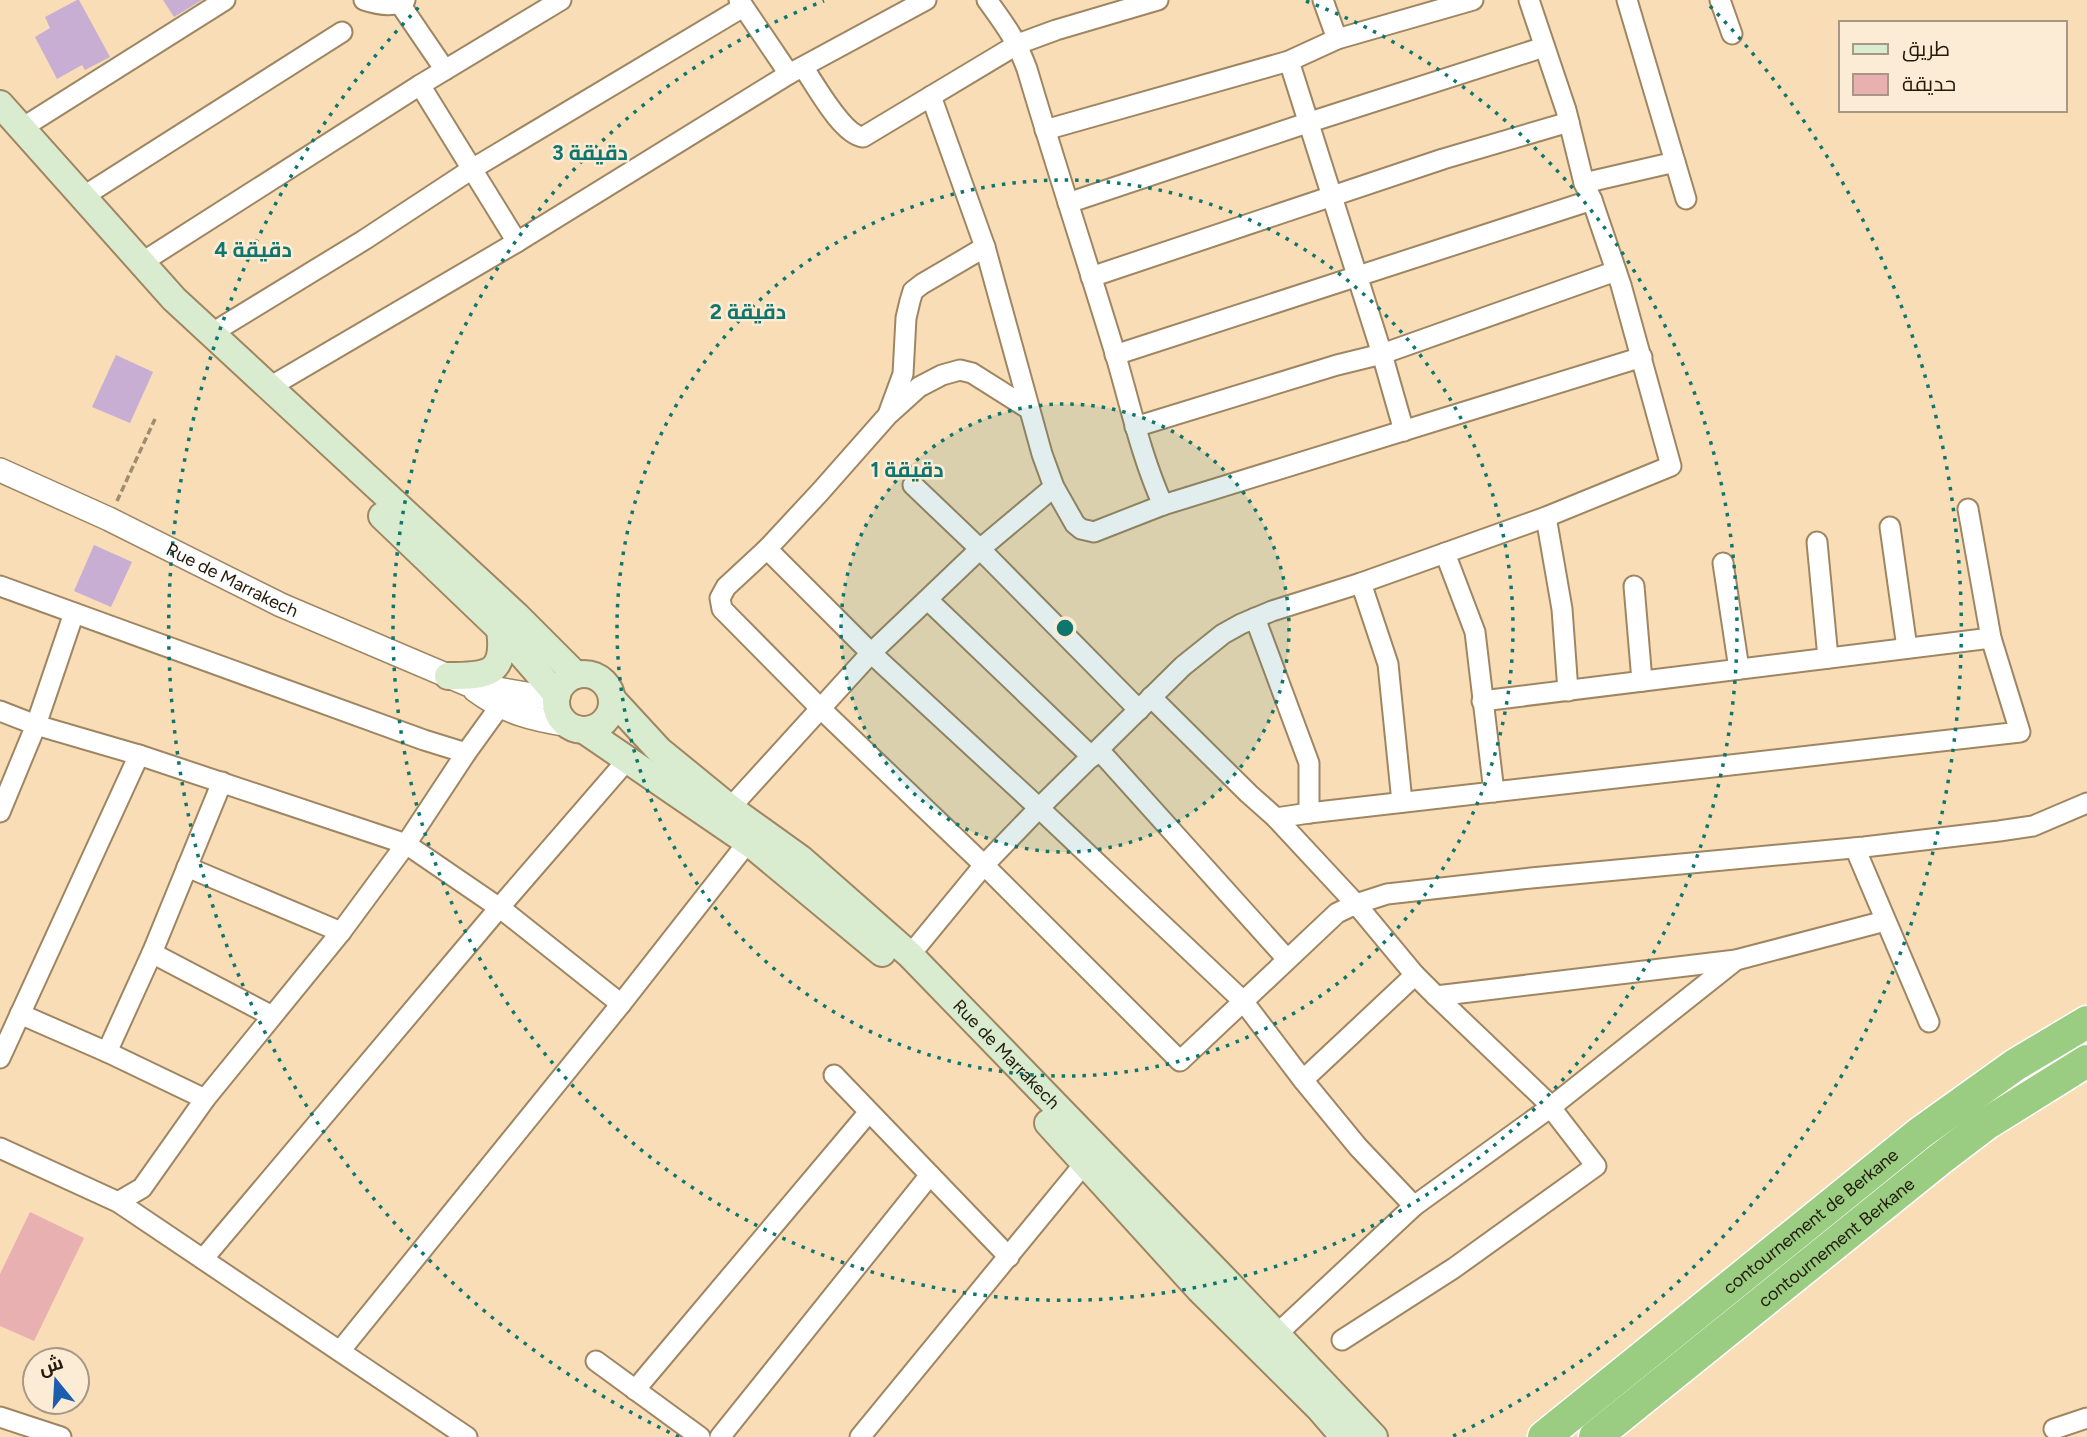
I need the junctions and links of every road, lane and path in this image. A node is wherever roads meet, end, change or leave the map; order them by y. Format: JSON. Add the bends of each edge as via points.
{"nodes":[{"id":1,"x":225,"y":0,"type":"edge"},
{"id":2,"x":364,"y":0,"type":"edge"},
{"id":3,"x":562,"y":0,"type":"edge"},
{"id":4,"x":926,"y":0,"type":"edge"},
{"id":5,"x":988,"y":0,"type":"edge"},
{"id":6,"x":1158,"y":0,"type":"edge"},
{"id":7,"x":1323,"y":0,"type":"edge"},
{"id":8,"x":1473,"y":0,"type":"edge"},
{"id":9,"x":1529,"y":0,"type":"edge"},
{"id":10,"x":1627,"y":0,"type":"edge"},
{"id":11,"x":1720,"y":0,"type":"edge"},
{"id":12,"x":402,"y":2,"type":"edge"},
{"id":13,"x":741,"y":3,"type":"edge"},
{"id":14,"x":342,"y":32,"type":"dead end"},
{"id":15,"x":1731,"y":34,"type":"dead end"},
{"id":16,"x":1338,"y":39,"type":"junction"},
{"id":17,"x":1018,"y":44,"type":"junction"},
{"id":18,"x":1544,"y":47,"type":"junction"},
{"id":19,"x":1289,"y":61,"type":"junction"},
{"id":20,"x":445,"y":70,"type":"junction"},
{"id":21,"x":796,"y":70,"type":"junction"},
{"id":22,"x":420,"y":85,"type":"junction"},
{"id":23,"x":931,"y":96,"type":"junction"},
{"id":24,"x":0,"y":104,"type":"edge"},
{"id":25,"x":1308,"y":122,"type":"junction"},
{"id":26,"x":1569,"y":122,"type":"junction"},
{"id":27,"x":11,"y":129,"type":"edge"},
{"id":28,"x":1045,"y":130,"type":"junction"},
{"id":29,"x":1675,"y":162,"type":"junction"},
{"id":30,"x":472,"y":169,"type":"junction"},
{"id":31,"x":1588,"y":191,"type":"junction"},
{"id":32,"x":84,"y":196,"type":"junction"},
{"id":33,"x":1332,"y":197,"type":"junction"},
{"id":34,"x":1686,"y":199,"type":"dead end"},
{"id":35,"x":1068,"y":203,"type":"junction"},
{"id":36,"x":517,"y":242,"type":"junction"},
{"id":37,"x":985,"y":247,"type":"junction"},
{"id":38,"x":141,"y":263,"type":"junction"},
{"id":39,"x":1616,"y":271,"type":"junction"},
{"id":40,"x":1357,"y":276,"type":"junction"},
{"id":41,"x":1091,"y":277,"type":"junction"},
{"id":42,"x":212,"y":333,"type":"junction"},
{"id":43,"x":1382,"y":354,"type":"junction"},
{"id":44,"x":1115,"y":355,"type":"junction"},
{"id":45,"x":1642,"y":357,"type":"junction"},
{"id":46,"x":268,"y":388,"type":"junction"},
{"id":47,"x":1029,"y":409,"type":"junction"},
{"id":48,"x":888,"y":415,"type":"junction"},
{"id":49,"x":155,"y":419,"type":"dead end"},
{"id":50,"x":1135,"y":427,"type":"junction"},
{"id":51,"x":1404,"y":431,"type":"junction"},
{"id":52,"x":0,"y":470,"type":"edge"},
{"id":53,"x":913,"y":485,"type":"dead end"},
{"id":54,"x":1054,"y":487,"type":"junction"},
{"id":55,"x":1163,"y":505,"type":"junction"},
{"id":56,"x":1968,"y":509,"type":"dead end"},
{"id":57,"x":1546,"y":517,"type":"junction"},
{"id":58,"x":109,"y":519,"type":"junction"},
{"id":59,"x":1890,"y":527,"type":"dead end"},
{"id":60,"x":1817,"y":542,"type":"dead end"},
{"id":61,"x":767,"y":549,"type":"junction"},
{"id":62,"x":980,"y":549,"type":"junction"},
{"id":63,"x":1445,"y":553,"type":"junction"},
{"id":64,"x":1723,"y":563,"type":"dead end"},
{"id":65,"x":1361,"y":583,"type":"junction"},
{"id":66,"x":0,"y":586,"type":"edge"},
{"id":67,"x":1634,"y":586,"type":"dead end"},
{"id":68,"x":929,"y":601,"type":"junction"},
{"id":69,"x":74,"y":613,"type":"junction"},
{"id":70,"x":1255,"y":618,"type":"junction"},
{"id":71,"x":500,"y":629,"type":"junction"},
{"id":72,"x":1991,"y":638,"type":"junction"},
{"id":73,"x":1907,"y":648,"type":"junction"},
{"id":74,"x":871,"y":653,"type":"junction"},
{"id":75,"x":1828,"y":658,"type":"junction"},
{"id":76,"x":1739,"y":669,"type":"junction"},
{"id":77,"x":576,"y":675,"type":"junction"},
{"id":78,"x":457,"y":680,"type":"junction"},
{"id":79,"x":1642,"y":681,"type":"junction"},
{"id":80,"x":1568,"y":691,"type":"junction"},
{"id":81,"x":556,"y":697,"type":"junction"},
{"id":82,"x":612,"y":699,"type":"junction"},
{"id":83,"x":1482,"y":701,"type":"junction"},
{"id":84,"x":1145,"y":704,"type":"junction"},
{"id":85,"x":500,"y":706,"type":"junction"},
{"id":86,"x":820,"y":708,"type":"junction"},
{"id":87,"x":0,"y":711,"type":"edge"},
{"id":88,"x":36,"y":725,"type":"junction"},
{"id":89,"x":576,"y":727,"type":"junction"},
{"id":90,"x":466,"y":753,"type":"junction"},
{"id":91,"x":1095,"y":753,"type":"junction"},
{"id":92,"x":139,"y":755,"type":"junction"},
{"id":93,"x":628,"y":760,"type":"junction"},
{"id":94,"x":222,"y":782,"type":"junction"},
{"id":95,"x":1494,"y":792,"type":"junction"},
{"id":96,"x":1402,"y":802,"type":"junction"},
{"id":97,"x":2087,"y":803,"type":"edge"},
{"id":98,"x":730,"y":808,"type":"junction"},
{"id":99,"x":1039,"y":808,"type":"junction"},
{"id":100,"x":0,"y":812,"type":"edge"},
{"id":101,"x":1309,"y":813,"type":"junction"},
{"id":102,"x":1276,"y":818,"type":"junction"},
{"id":103,"x":748,"y":842,"type":"junction"},
{"id":104,"x":406,"y":844,"type":"junction"},
{"id":105,"x":1855,"y":848,"type":"junction"},
{"id":106,"x":984,"y":864,"type":"junction"},
{"id":107,"x":187,"y":867,"type":"junction"},
{"id":108,"x":1356,"y":904,"type":"junction"},
{"id":109,"x":499,"y":908,"type":"junction"},
{"id":110,"x":1885,"y":921,"type":"junction"},
{"id":111,"x":341,"y":932,"type":"junction"},
{"id":112,"x":152,"y":953,"type":"junction"},
{"id":113,"x":910,"y":955,"type":"junction"},
{"id":114,"x":1287,"y":959,"type":"junction"},
{"id":115,"x":1736,"y":960,"type":"junction"},
{"id":116,"x":1415,"y":975,"type":"junction"},
{"id":117,"x":1436,"y":996,"type":"junction"},
{"id":118,"x":1243,"y":1001,"type":"junction"},
{"id":119,"x":621,"y":1004,"type":"junction"},
{"id":120,"x":20,"y":1014,"type":"junction"},
{"id":121,"x":272,"y":1016,"type":"junction"},
{"id":122,"x":1929,"y":1022,"type":"dead end"},
{"id":123,"x":2087,"y":1022,"type":"edge"},
{"id":124,"x":107,"y":1052,"type":"junction"},
{"id":125,"x":0,"y":1058,"type":"edge"},
{"id":126,"x":2087,"y":1061,"type":"edge"},
{"id":127,"x":834,"y":1075,"type":"dead end"},
{"id":128,"x":1303,"y":1080,"type":"junction"},
{"id":129,"x":205,"y":1099,"type":"junction"},
{"id":130,"x":1551,"y":1107,"type":"junction"},
{"id":131,"x":869,"y":1112,"type":"junction"},
{"id":132,"x":0,"y":1147,"type":"edge"},
{"id":133,"x":1084,"y":1164,"type":"junction"},
{"id":134,"x":930,"y":1175,"type":"junction"},
{"id":135,"x":118,"y":1202,"type":"junction"},
{"id":136,"x":1414,"y":1206,"type":"junction"},
{"id":137,"x":1009,"y":1257,"type":"junction"},
{"id":138,"x":203,"y":1259,"type":"junction"},
{"id":139,"x":1277,"y":1334,"type":"junction"},
{"id":140,"x":1342,"y":1340,"type":"dead end"},
{"id":141,"x":340,"y":1351,"type":"junction"},
{"id":142,"x":596,"y":1362,"type":"dead end"},
{"id":143,"x":635,"y":1390,"type":"junction"},
{"id":144,"x":0,"y":1417,"type":"edge"},
{"id":145,"x":2087,"y":1418,"type":"edge"},
{"id":146,"x":2054,"y":1429,"type":"dead end"},
{"id":147,"x":61,"y":1437,"type":"edge"},
{"id":148,"x":467,"y":1437,"type":"edge"},
{"id":149,"x":700,"y":1437,"type":"edge"},
{"id":150,"x":720,"y":1437,"type":"edge"},
{"id":151,"x":860,"y":1437,"type":"edge"},
{"id":152,"x":1344,"y":1437,"type":"edge"},
{"id":153,"x":1374,"y":1437,"type":"edge"},
{"id":154,"x":1544,"y":1437,"type":"edge"},
{"id":155,"x":1595,"y":1437,"type":"edge"}],
"edges":[{"from":1,"to":27,"type":"street"},
{"from":2,"to":12,"type":"street"},
{"from":3,"to":20,"type":"street"},
{"from":4,"to":21,"type":"street"},
{"from":5,"to":17,"type":"street"},
{"from":6,"to":17,"type":"street"},
{"from":7,"to":16,"type":"street"},
{"from":8,"to":16,"type":"street"},
{"from":9,"to":18,"type":"street"},
{"from":10,"to":29,"type":"street"},
{"from":11,"to":15,"type":"street"},
{"from":12,"to":20,"type":"street"},
{"from":13,"to":21,"type":"street"},
{"from":13,"to":30,"type":"street"},
{"from":14,"to":32,"type":"street"},
{"from":16,"to":19,"type":"street"},
{"from":17,"to":23,"type":"street"},
{"from":17,"to":28,"type":"street"},
{"from":18,"to":25,"type":"street"},
{"from":18,"to":26,"type":"street"},
{"from":19,"to":25,"type":"street"},
{"from":19,"to":28,"type":"street"},
{"from":20,"to":22,"type":"street"},
{"from":21,"to":23,"type":"street","via":[[855,136],[872,133]]},
{"from":21,"to":36,"type":"street"},
{"from":22,"to":30,"type":"street"},
{"from":22,"to":38,"type":"street"},
{"from":23,"to":37,"type":"street"},
{"from":24,"to":27,"type":"main road"},
{"from":25,"to":33,"type":"street"},
{"from":25,"to":35,"type":"street"},
{"from":26,"to":31,"type":"street"},
{"from":26,"to":33,"type":"street"},
{"from":27,"to":32,"type":"main road"},
{"from":27,"to":71,"type":"main road","via":[[184,329]]},
{"from":28,"to":35,"type":"street"},
{"from":29,"to":31,"type":"street"},
{"from":29,"to":34,"type":"street"},
{"from":30,"to":36,"type":"street"},
{"from":30,"to":42,"type":"street"},
{"from":31,"to":39,"type":"street"},
{"from":31,"to":40,"type":"street"},
{"from":32,"to":38,"type":"main road"},
{"from":33,"to":40,"type":"street"},
{"from":33,"to":41,"type":"street"},
{"from":35,"to":41,"type":"street"},
{"from":36,"to":46,"type":"street"},
{"from":37,"to":47,"type":"street"},
{"from":37,"to":48,"type":"street","via":[[913,291],[906,318],[903,374]]},
{"from":38,"to":42,"type":"main road"},
{"from":39,"to":43,"type":"street"},
{"from":39,"to":45,"type":"street"},
{"from":40,"to":43,"type":"street"},
{"from":40,"to":44,"type":"street"},
{"from":41,"to":44,"type":"street"},
{"from":42,"to":46,"type":"main road"},
{"from":43,"to":50,"type":"street"},
{"from":43,"to":51,"type":"street"},
{"from":44,"to":50,"type":"street"},
{"from":45,"to":51,"type":"street"},
{"from":45,"to":57,"type":"street","via":[[1671,466]]},
{"from":46,"to":77,"type":"main road"},
{"from":47,"to":48,"type":"street","via":[[960,370],[919,387]]},
{"from":47,"to":54,"type":"street"},
{"from":48,"to":61,"type":"street"},
{"from":49,"to":58,"type":"path"},
{"from":50,"to":55,"type":"street"},
{"from":51,"to":55,"type":"street"},
{"from":52,"to":58,"type":"street","name":"Rue de Marrakech"},
{"from":53,"to":62,"type":"street"},
{"from":54,"to":55,"type":"street","via":[[1075,524],[1094,532]]},
{"from":54,"to":62,"type":"street"},
{"from":56,"to":72,"type":"street"},
{"from":57,"to":63,"type":"street"},
{"from":57,"to":80,"type":"street","via":[[1562,609]]},
{"from":58,"to":78,"type":"street","name":"Rue de Marrakech","via":[[281,604]]},
{"from":59,"to":73,"type":"street"},
{"from":60,"to":75,"type":"street"},
{"from":61,"to":74,"type":"street"},
{"from":61,"to":86,"type":"street","via":[[726,587],[720,598],[722,608]]},
{"from":62,"to":68,"type":"street"},
{"from":62,"to":84,"type":"street"},
{"from":63,"to":65,"type":"street"},
{"from":63,"to":83,"type":"street","via":[[1475,632]]},
{"from":64,"to":76,"type":"street"},
{"from":65,"to":70,"type":"street"},
{"from":65,"to":96,"type":"street","via":[[1388,664]]},
{"from":66,"to":69,"type":"street"},
{"from":67,"to":79,"type":"street"},
{"from":68,"to":74,"type":"street"},
{"from":68,"to":91,"type":"street"},
{"from":69,"to":88,"type":"street"},
{"from":69,"to":90,"type":"street"},
{"from":70,"to":84,"type":"street","via":[[1201,650]]},
{"from":70,"to":101,"type":"street","via":[[1309,763]]},
{"from":71,"to":78,"type":"main road","via":[[503,649],[498,663],[479,676]]},
{"from":71,"to":81,"type":"main road"},
{"from":72,"to":73,"type":"street"},
{"from":72,"to":95,"type":"street","via":[[2020,732]]},
{"from":73,"to":75,"type":"street"},
{"from":74,"to":86,"type":"street"},
{"from":74,"to":99,"type":"street"},
{"from":75,"to":76,"type":"street"},
{"from":76,"to":79,"type":"street"},
{"from":77,"to":81,"type":"main road","via":[[564,682]]},
{"from":77,"to":82,"type":"main road","via":[[600,678]]},
{"from":78,"to":81,"type":"street","name":"Rue de Marrakech"},
{"from":78,"to":85,"type":"street","name":"Rue de Marrakech"},
{"from":79,"to":80,"type":"street"},
{"from":80,"to":83,"type":"street"},
{"from":81,"to":89,"type":"main road","via":[[559,714]]},
{"from":82,"to":89,"type":"main road","via":[[599,725]]},
{"from":82,"to":98,"type":"main road","name":"Rue de Marrakech","via":[[659,750]]},
{"from":83,"to":95,"type":"street"},
{"from":84,"to":91,"type":"street"},
{"from":84,"to":102,"type":"street"},
{"from":85,"to":89,"type":"street","name":"Rue de Marrakech","via":[[523,717]]},
{"from":85,"to":90,"type":"street"},
{"from":86,"to":98,"type":"street"},
{"from":86,"to":106,"type":"street"},
{"from":87,"to":88,"type":"street"},
{"from":88,"to":92,"type":"street"},
{"from":88,"to":100,"type":"street"},
{"from":89,"to":93,"type":"main road","name":"Rue de Marrakech"},
{"from":90,"to":104,"type":"street"},
{"from":91,"to":99,"type":"street"},
{"from":91,"to":114,"type":"street"},
{"from":92,"to":94,"type":"street"},
{"from":92,"to":120,"type":"street"},
{"from":93,"to":103,"type":"main road","name":"Rue de Marrakech"},
{"from":93,"to":109,"type":"street"},
{"from":94,"to":104,"type":"street"},
{"from":94,"to":107,"type":"street"},
{"from":95,"to":96,"type":"street"},
{"from":96,"to":101,"type":"street"},
{"from":97,"to":105,"type":"street","via":[[2033,825]]},
{"from":98,"to":113,"type":"main road","name":"Rue de Marrakech","via":[[801,859]]},
{"from":99,"to":106,"type":"street"},
{"from":99,"to":118,"type":"street"},
{"from":101,"to":102,"type":"street"},
{"from":102,"to":108,"type":"street"},
{"from":103,"to":119,"type":"street"},
{"from":103,"to":133,"type":"main road","name":"Rue de Marrakech","via":[[876,947]]},
{"from":104,"to":109,"type":"street"},
{"from":104,"to":111,"type":"street"},
{"from":105,"to":108,"type":"street","via":[[1387,894]]},
{"from":105,"to":110,"type":"street"},
{"from":106,"to":113,"type":"street"},
{"from":106,"to":118,"type":"street","via":[[1180,1061]]},
{"from":107,"to":111,"type":"street"},
{"from":107,"to":112,"type":"street"},
{"from":108,"to":114,"type":"street","via":[[1337,913]]},
{"from":108,"to":116,"type":"street"},
{"from":109,"to":119,"type":"street"},
{"from":109,"to":138,"type":"street"},
{"from":110,"to":115,"type":"street"},
{"from":110,"to":122,"type":"street"},
{"from":111,"to":121,"type":"street"},
{"from":112,"to":121,"type":"street"},
{"from":112,"to":124,"type":"street"},
{"from":113,"to":139,"type":"main road","name":"Rue de Marrakech"},
{"from":114,"to":118,"type":"street"},
{"from":115,"to":117,"type":"street"},
{"from":115,"to":130,"type":"street"},
{"from":116,"to":117,"type":"street"},
{"from":116,"to":128,"type":"street"},
{"from":117,"to":130,"type":"street"},
{"from":118,"to":128,"type":"street"},
{"from":119,"to":141,"type":"street"},
{"from":120,"to":124,"type":"street"},
{"from":120,"to":125,"type":"street"},
{"from":121,"to":129,"type":"street"},
{"from":123,"to":154,"type":"highway","name":"contournement de Berkane","via":[[2015,1065],[1920,1133]]},
{"from":124,"to":129,"type":"street"},
{"from":126,"to":155,"type":"highway","name":"contournement Berkane","via":[[1986,1124],[1940,1159]]},
{"from":127,"to":131,"type":"street"},
{"from":128,"to":136,"type":"street"},
{"from":129,"to":135,"type":"street","via":[[142,1188]]},
{"from":130,"to":136,"type":"street"},
{"from":130,"to":140,"type":"street","via":[[1596,1166],[1454,1268]]},
{"from":131,"to":134,"type":"street"},
{"from":131,"to":143,"type":"street"},
{"from":132,"to":135,"type":"street"},
{"from":133,"to":137,"type":"street"},
{"from":133,"to":152,"type":"main road","name":"Rue de Marrakech"},
{"from":134,"to":137,"type":"street"},
{"from":134,"to":150,"type":"street"},
{"from":135,"to":138,"type":"street"},
{"from":136,"to":139,"type":"street"},
{"from":137,"to":151,"type":"street"},
{"from":138,"to":141,"type":"street"},
{"from":139,"to":153,"type":"main road","name":"Rue de Marrakech"},
{"from":141,"to":148,"type":"street"},
{"from":142,"to":143,"type":"street"},
{"from":143,"to":149,"type":"street"},
{"from":144,"to":147,"type":"street"},
{"from":145,"to":146,"type":"street"}]}
